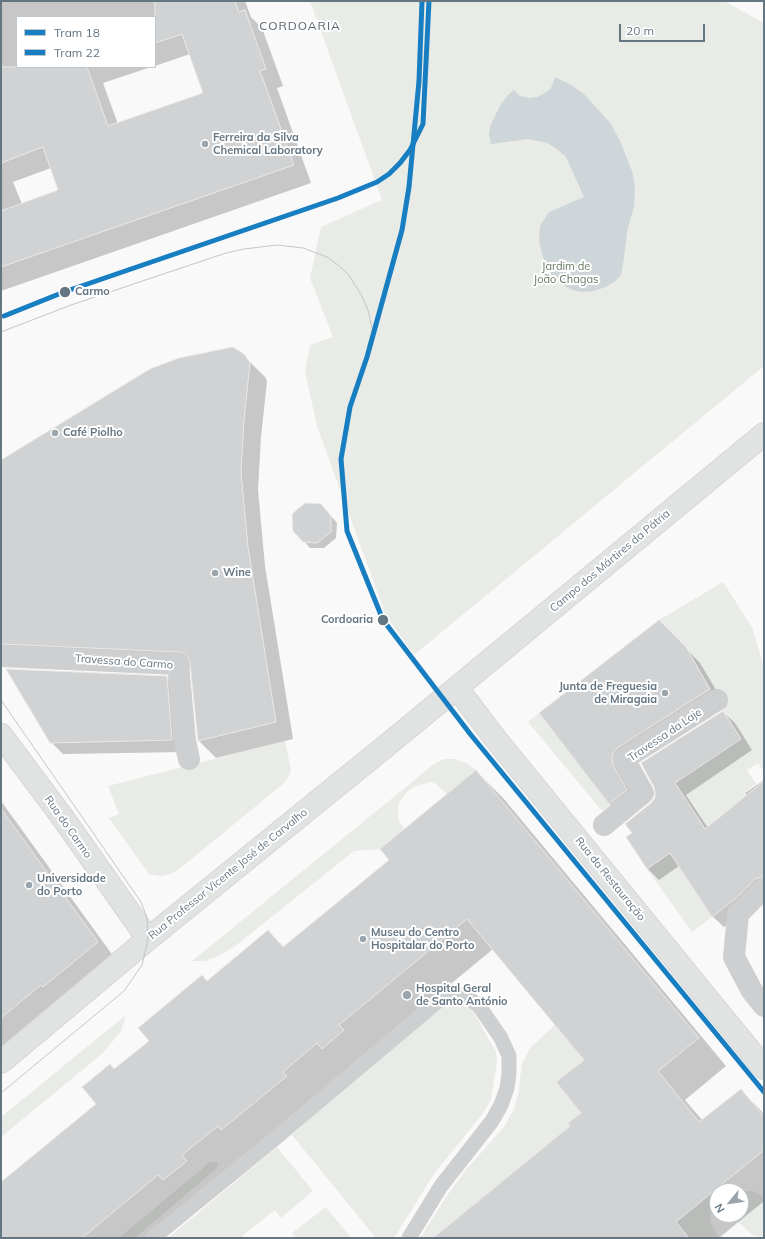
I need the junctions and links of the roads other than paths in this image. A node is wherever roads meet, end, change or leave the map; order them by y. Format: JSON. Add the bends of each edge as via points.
{"nodes":[{"id":1,"x":764,"y":434,"type":"edge"},
{"id":2,"x":1,"y":656,"type":"edge"},
{"id":3,"x":456,"y":688,"type":"junction"},
{"id":4,"x":717,"y":700,"type":"dead end"},
{"id":5,"x":1,"y":735,"type":"edge"},
{"id":6,"x":188,"y":760,"type":"dead end"},
{"id":7,"x":604,"y":825,"type":"dead end"},
{"id":8,"x":764,"y":888,"type":"edge"},
{"id":9,"x":148,"y":939,"type":"junction"},
{"id":10,"x":764,"y":1006,"type":"edge"},
{"id":11,"x":1,"y":1062,"type":"edge"},
{"id":12,"x":764,"y":1068,"type":"edge"},
{"id":13,"x":153,"y":1238,"type":"edge"},
{"id":14,"x":409,"y":1238,"type":"edge"}],
"edges":[{"from":1,"to":3,"type":"main road","name":"Campo dos Mártires da Pátria"},
{"from":2,"to":6,"type":"street","name":"Travessa do Carmo","via":[[178,664]]},
{"from":3,"to":9,"type":"main road","name":"Rua Professor Vicente José de Carvalho"},
{"from":3,"to":12,"type":"main road","name":"Rua da Restauração"},
{"from":4,"to":7,"type":"street","name":"Travessa da Laje","via":[[624,759],[643,793]]},
{"from":5,"to":9,"type":"main road","name":"Rua do Carmo"},
{"from":8,"to":10,"type":"street","via":[[738,914],[734,957],[752,991]]},
{"from":9,"to":11,"type":"main road","name":"Rua Professor Vicente José de Carvalho"},
{"from":13,"to":14,"type":"lane","via":[[443,997],[458,993],[479,1006],[502,1038],[508,1056],[507,1088],[492,1121],[441,1186]]}]}
